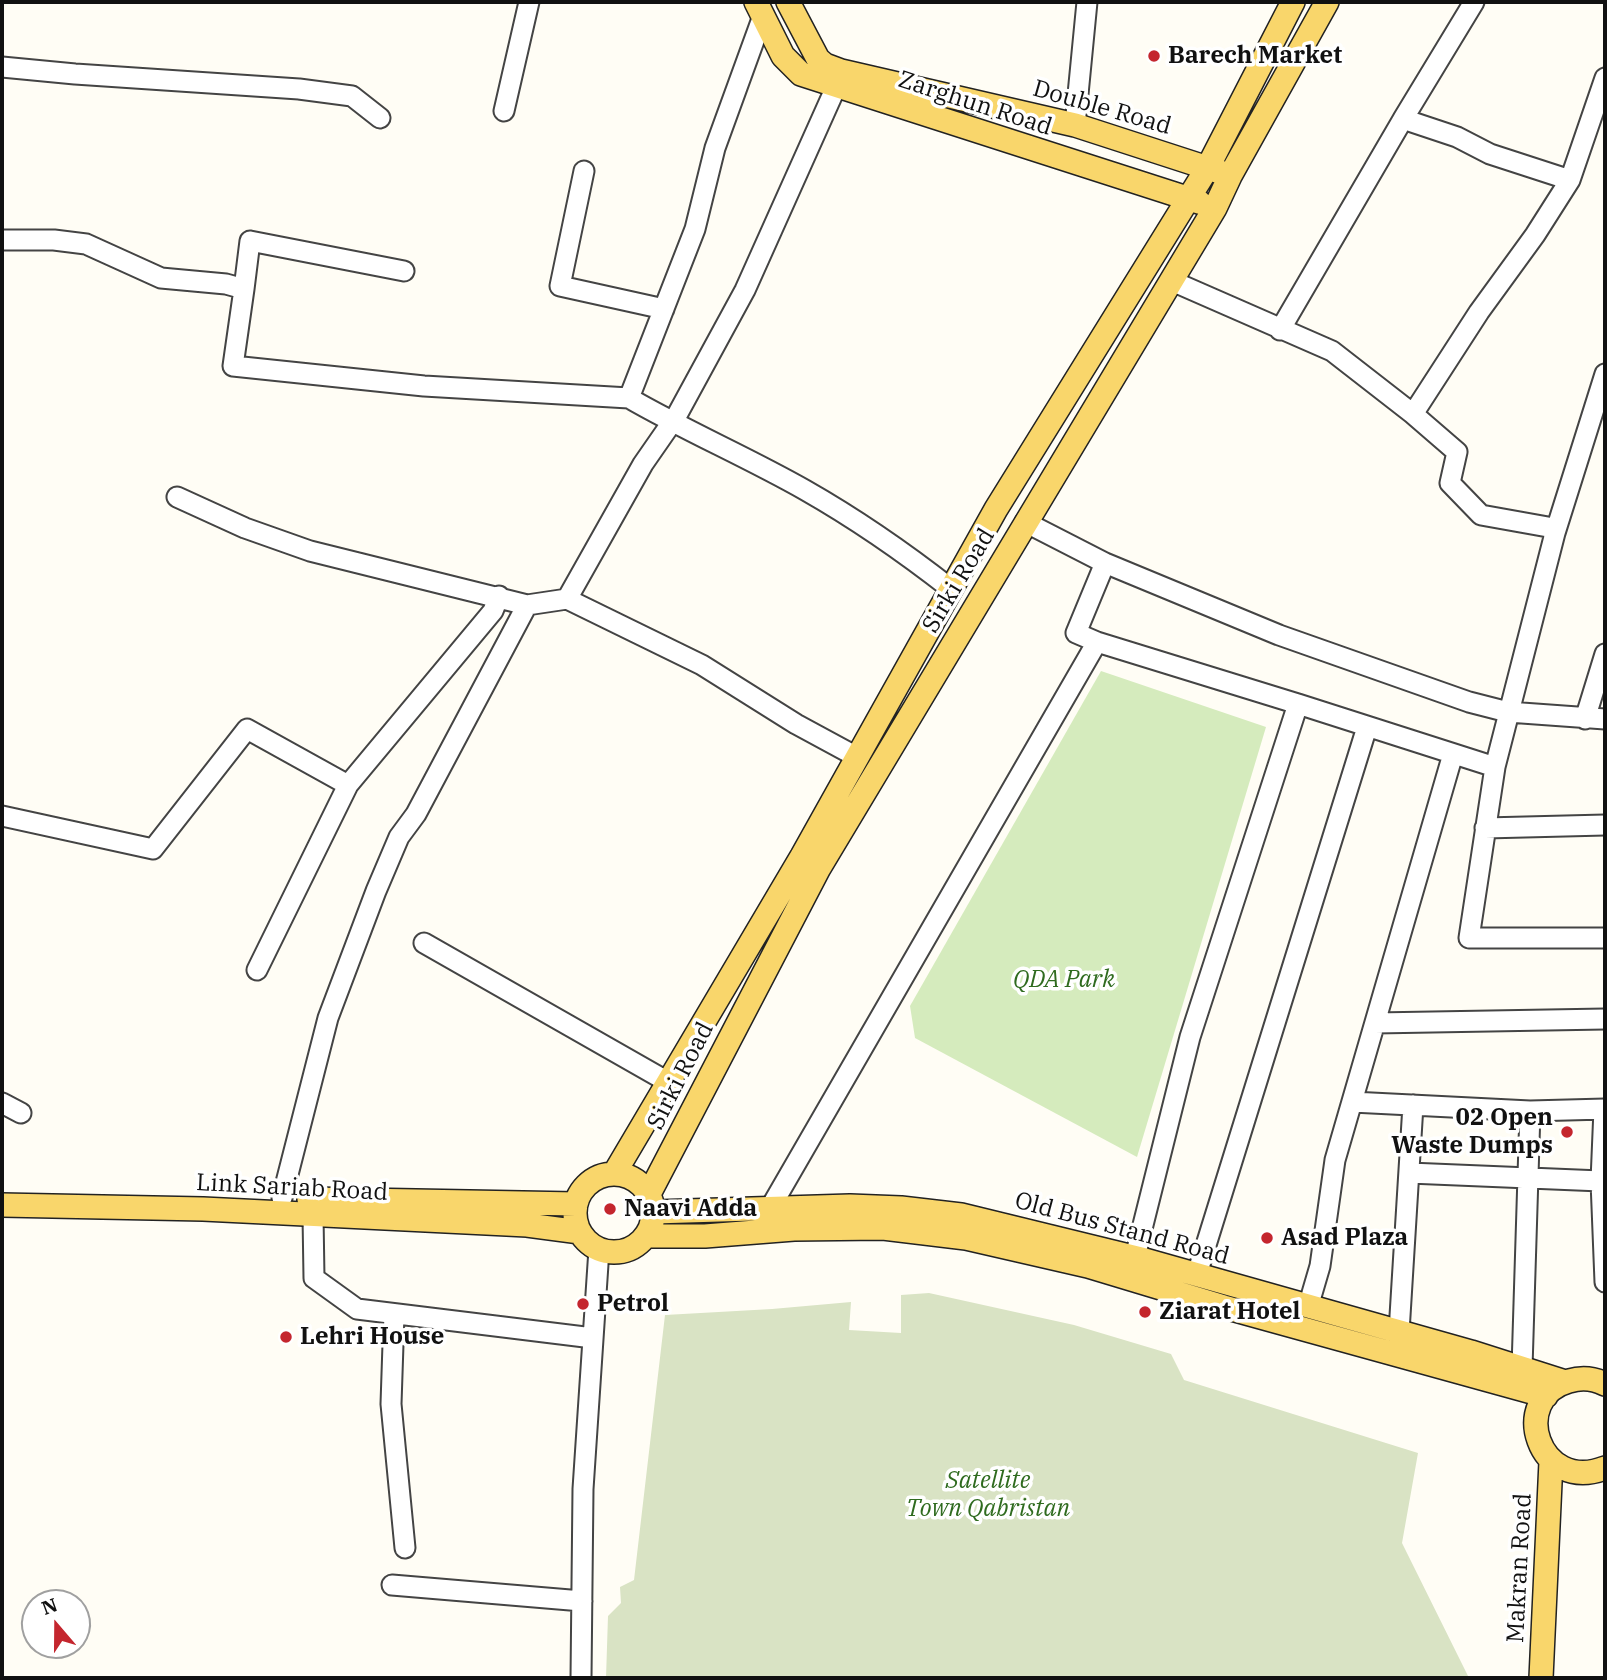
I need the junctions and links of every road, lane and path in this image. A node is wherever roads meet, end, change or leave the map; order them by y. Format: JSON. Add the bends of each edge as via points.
{"nodes":[{"id":1,"x":529,"y":2,"type":"edge"},
{"id":2,"x":788,"y":2,"type":"edge"},
{"id":3,"x":1087,"y":2,"type":"edge"},
{"id":4,"x":1293,"y":2,"type":"edge"},
{"id":5,"x":1327,"y":2,"type":"edge"},
{"id":6,"x":1474,"y":2,"type":"edge"},
{"id":7,"x":759,"y":9,"type":"edge"},
{"id":8,"x":2,"y":66,"type":"edge"},
{"id":9,"x":1605,"y":78,"type":"edge"},
{"id":10,"x":839,"y":79,"type":"junction"},
{"id":11,"x":504,"y":111,"type":"dead end"},
{"id":12,"x":380,"y":118,"type":"dead end"},
{"id":13,"x":1403,"y":119,"type":"junction"},
{"id":14,"x":1075,"y":125,"type":"junction"},
{"id":15,"x":1208,"y":167,"type":"junction"},
{"id":16,"x":584,"y":171,"type":"dead end"},
{"id":17,"x":1230,"y":176,"type":"junction"},
{"id":18,"x":1570,"y":180,"type":"junction"},
{"id":19,"x":1187,"y":198,"type":"junction"},
{"id":20,"x":1215,"y":208,"type":"junction"},
{"id":21,"x":2,"y":240,"type":"edge"},
{"id":22,"x":404,"y":271,"type":"dead end"},
{"id":23,"x":1172,"y":281,"type":"junction"},
{"id":24,"x":244,"y":289,"type":"junction"},
{"id":25,"x":664,"y":309,"type":"junction"},
{"id":26,"x":1280,"y":330,"type":"junction"},
{"id":27,"x":1605,"y":374,"type":"edge"},
{"id":28,"x":629,"y":398,"type":"junction"},
{"id":29,"x":1413,"y":414,"type":"junction"},
{"id":30,"x":671,"y":423,"type":"junction"},
{"id":31,"x":177,"y":497,"type":"dead end"},
{"id":32,"x":1025,"y":523,"type":"junction"},
{"id":33,"x":1555,"y":533,"type":"junction"},
{"id":34,"x":1105,"y":563,"type":"junction"},
{"id":35,"x":951,"y":589,"type":"junction"},
{"id":36,"x":499,"y":596,"type":"junction"},
{"id":37,"x":567,"y":599,"type":"junction"},
{"id":38,"x":527,"y":604,"type":"junction"},
{"id":39,"x":1097,"y":642,"type":"junction"},
{"id":40,"x":1605,"y":654,"type":"edge"},
{"id":41,"x":1298,"y":704,"type":"junction"},
{"id":42,"x":1508,"y":712,"type":"junction"},
{"id":43,"x":1585,"y":719,"type":"junction"},
{"id":44,"x":1605,"y":719,"type":"edge"},
{"id":45,"x":1367,"y":727,"type":"junction"},
{"id":46,"x":1453,"y":754,"type":"junction"},
{"id":47,"x":857,"y":757,"type":"junction"},
{"id":48,"x":1495,"y":767,"type":"junction"},
{"id":49,"x":348,"y":785,"type":"junction"},
{"id":50,"x":2,"y":816,"type":"edge"},
{"id":51,"x":1605,"y":825,"type":"edge"},
{"id":52,"x":1485,"y":828,"type":"junction"},
{"id":53,"x":1605,"y":939,"type":"edge"},
{"id":54,"x":424,"y":943,"type":"dead end"},
{"id":55,"x":257,"y":970,"type":"dead end"},
{"id":56,"x":1605,"y":1019,"type":"edge"},
{"id":57,"x":1375,"y":1023,"type":"junction"},
{"id":58,"x":668,"y":1082,"type":"junction"},
{"id":59,"x":1352,"y":1102,"type":"junction"},
{"id":60,"x":2,"y":1103,"type":"edge"},
{"id":61,"x":1413,"y":1105,"type":"junction"},
{"id":62,"x":1605,"y":1109,"type":"edge"},
{"id":63,"x":1530,"y":1111,"type":"junction"},
{"id":64,"x":21,"y":1113,"type":"dead end"},
{"id":65,"x":1409,"y":1173,"type":"junction"},
{"id":66,"x":614,"y":1174,"type":"junction"},
{"id":67,"x":1529,"y":1177,"type":"junction"},
{"id":68,"x":1601,"y":1181,"type":"junction"},
{"id":69,"x":2,"y":1189,"type":"edge"},
{"id":70,"x":282,"y":1198,"type":"junction"},
{"id":71,"x":651,"y":1203,"type":"junction"},
{"id":72,"x":576,"y":1204,"type":"junction"},
{"id":73,"x":2,"y":1205,"type":"edge"},
{"id":74,"x":769,"y":1210,"type":"junction"},
{"id":75,"x":313,"y":1214,"type":"junction"},
{"id":76,"x":580,"y":1232,"type":"junction"},
{"id":77,"x":646,"y":1236,"type":"junction"},
{"id":78,"x":599,"y":1249,"type":"junction"},
{"id":79,"x":1135,"y":1257,"type":"junction"},
{"id":80,"x":1197,"y":1275,"type":"junction"},
{"id":81,"x":1605,"y":1282,"type":"edge"},
{"id":82,"x":1308,"y":1307,"type":"junction"},
{"id":83,"x":394,"y":1314,"type":"junction"},
{"id":84,"x":1399,"y":1332,"type":"junction"},
{"id":85,"x":593,"y":1338,"type":"junction"},
{"id":86,"x":1522,"y":1368,"type":"junction"},
{"id":87,"x":1565,"y":1382,"type":"junction"},
{"id":88,"x":1605,"y":1384,"type":"edge"},
{"id":89,"x":1546,"y":1396,"type":"junction"},
{"id":90,"x":1551,"y":1461,"type":"junction"},
{"id":91,"x":1605,"y":1468,"type":"edge"},
{"id":92,"x":405,"y":1548,"type":"dead end"},
{"id":93,"x":393,"y":1585,"type":"dead end"},
{"id":94,"x":582,"y":1601,"type":"junction"},
{"id":95,"x":581,"y":1678,"type":"edge"},
{"id":96,"x":1541,"y":1678,"type":"edge"}],
"edges":[{"from":1,"to":11,"type":"street"},
{"from":2,"to":10,"type":"main road","name":"Double Road","via":[[818,59]]},
{"from":3,"to":14,"type":"street"},
{"from":4,"to":15,"type":"main road","name":"Sirki Road"},
{"from":5,"to":17,"type":"main road","name":"Sirki Road"},
{"from":6,"to":13,"type":"street"},
{"from":7,"to":10,"type":"main road","name":"Zarghun Road","via":[[783,56],[801,75]]},
{"from":7,"to":25,"type":"street","via":[[695,229]]},
{"from":8,"to":12,"type":"street","via":[[352,96]]},
{"from":9,"to":18,"type":"street"},
{"from":10,"to":14,"type":"main road","name":"Double Road"},
{"from":10,"to":19,"type":"main road","name":"Zarghun Road"},
{"from":10,"to":30,"type":"street","via":[[745,290]]},
{"from":13,"to":18,"type":"street"},
{"from":13,"to":26,"type":"street"},
{"from":14,"to":15,"type":"main road","name":"Double Road"},
{"from":15,"to":17,"type":"main road","name":"Double Road"},
{"from":15,"to":19,"type":"main road","name":"Sirki Road"},
{"from":16,"to":25,"type":"street","via":[[560,286]]},
{"from":17,"to":20,"type":"main road","name":"Sirki Road"},
{"from":18,"to":29,"type":"street"},
{"from":19,"to":20,"type":"main road","name":"Zarghun Road"},
{"from":19,"to":35,"type":"main road","name":"Sirki Road"},
{"from":20,"to":23,"type":"main road","name":"Sirki Road"},
{"from":21,"to":24,"type":"street","via":[[86,244],[161,278]]},
{"from":22,"to":24,"type":"street","via":[[250,241]]},
{"from":23,"to":26,"type":"street"},
{"from":23,"to":32,"type":"main road","name":"Sirki Road"},
{"from":24,"to":28,"type":"street","via":[[233,366],[424,386]]},
{"from":25,"to":28,"type":"street"},
{"from":26,"to":29,"type":"street","via":[[1332,351]]},
{"from":27,"to":33,"type":"street"},
{"from":28,"to":30,"type":"street"},
{"from":29,"to":33,"type":"street","via":[[1457,452],[1450,483],[1481,515],[1548,527]]},
{"from":30,"to":35,"type":"street","via":[[804,490],[913,559]]},
{"from":30,"to":37,"type":"street"},
{"from":31,"to":36,"type":"street","via":[[310,551]]},
{"from":32,"to":34,"type":"street"},
{"from":32,"to":71,"type":"main road","name":"Sirki Road","via":[[819,868]]},
{"from":33,"to":42,"type":"street"},
{"from":34,"to":39,"type":"street","via":[[1076,633]]},
{"from":34,"to":42,"type":"street","via":[[1279,635]]},
{"from":35,"to":47,"type":"main road","name":"Sirki Road"},
{"from":36,"to":38,"type":"street"},
{"from":36,"to":49,"type":"street","via":[[494,611]]},
{"from":37,"to":38,"type":"street"},
{"from":37,"to":47,"type":"street","via":[[702,665]]},
{"from":38,"to":70,"type":"street","via":[[416,814],[399,837],[376,891],[328,1018]]},
{"from":39,"to":41,"type":"street"},
{"from":39,"to":74,"type":"street"},
{"from":40,"to":43,"type":"street"},
{"from":41,"to":45,"type":"street"},
{"from":41,"to":79,"type":"street","via":[[1190,1037]]},
{"from":42,"to":43,"type":"street"},
{"from":42,"to":48,"type":"street"},
{"from":43,"to":44,"type":"street"},
{"from":45,"to":46,"type":"street"},
{"from":45,"to":80,"type":"street"},
{"from":46,"to":48,"type":"street"},
{"from":46,"to":57,"type":"street"},
{"from":47,"to":58,"type":"main road","name":"Sirki Road"},
{"from":48,"to":52,"type":"street"},
{"from":49,"to":50,"type":"street","via":[[247,729],[153,849]]},
{"from":49,"to":55,"type":"street"},
{"from":51,"to":52,"type":"street"},
{"from":52,"to":53,"type":"street","via":[[1469,938]]},
{"from":54,"to":58,"type":"street"},
{"from":56,"to":57,"type":"street"},
{"from":57,"to":59,"type":"street"},
{"from":58,"to":66,"type":"main road","name":"Sirki Road"},
{"from":59,"to":61,"type":"street"},
{"from":59,"to":82,"type":"street","via":[[1335,1160],[1320,1266]]},
{"from":60,"to":64,"type":"street"},
{"from":61,"to":63,"type":"street"},
{"from":61,"to":65,"type":"street"},
{"from":62,"to":63,"type":"street"},
{"from":62,"to":68,"type":"street"},
{"from":63,"to":67,"type":"street"},
{"from":65,"to":67,"type":"street"},
{"from":65,"to":84,"type":"street"},
{"from":66,"to":71,"type":"main road","via":[[635,1179]]},
{"from":66,"to":72,"type":"main road","via":[[590,1182]]},
{"from":67,"to":68,"type":"street"},
{"from":67,"to":86,"type":"street"},
{"from":68,"to":81,"type":"street"},
{"from":69,"to":70,"type":"main road","name":"Link Sariab Road"},
{"from":70,"to":72,"type":"main road","name":"Link Sariab Road"},
{"from":71,"to":74,"type":"main road","name":"Old Bus Stand Road"},
{"from":71,"to":77,"type":"main road","via":[[652,1225]]},
{"from":72,"to":76,"type":"main road"},
{"from":73,"to":75,"type":"main road","name":"Link Sariab Road"},
{"from":74,"to":79,"type":"main road","name":"Old Bus Stand Road","via":[[850,1206],[949,1214]]},
{"from":75,"to":76,"type":"main road","name":"Link Sariab Road"},
{"from":75,"to":83,"type":"street","via":[[314,1278],[357,1309]]},
{"from":76,"to":78,"type":"main road"},
{"from":77,"to":78,"type":"main road","via":[[625,1251]]},
{"from":77,"to":89,"type":"main road","name":"Old Bus Stand Road","via":[[883,1228],[965,1238],[1088,1266]]},
{"from":78,"to":85,"type":"street"},
{"from":79,"to":80,"type":"main road","name":"Old Bus Stand Road"},
{"from":80,"to":82,"type":"main road","name":"Old Bus Stand Road"},
{"from":82,"to":84,"type":"main road","name":"Old Bus Stand Road"},
{"from":83,"to":85,"type":"street"},
{"from":83,"to":92,"type":"street","via":[[391,1404]]},
{"from":84,"to":86,"type":"main road","name":"Old Bus Stand Road"},
{"from":85,"to":94,"type":"street","via":[[583,1489]]},
{"from":86,"to":87,"type":"main road","name":"Old Bus Stand Road"},
{"from":87,"to":88,"type":"main road","via":[[1580,1378]]},
{"from":87,"to":89,"type":"main road"},
{"from":89,"to":90,"type":"main road","via":[[1536,1430]]},
{"from":90,"to":91,"type":"main road","via":[[1578,1473]]},
{"from":90,"to":96,"type":"main road","name":"Makran Road"},
{"from":93,"to":94,"type":"street"},
{"from":94,"to":95,"type":"street"}]}
